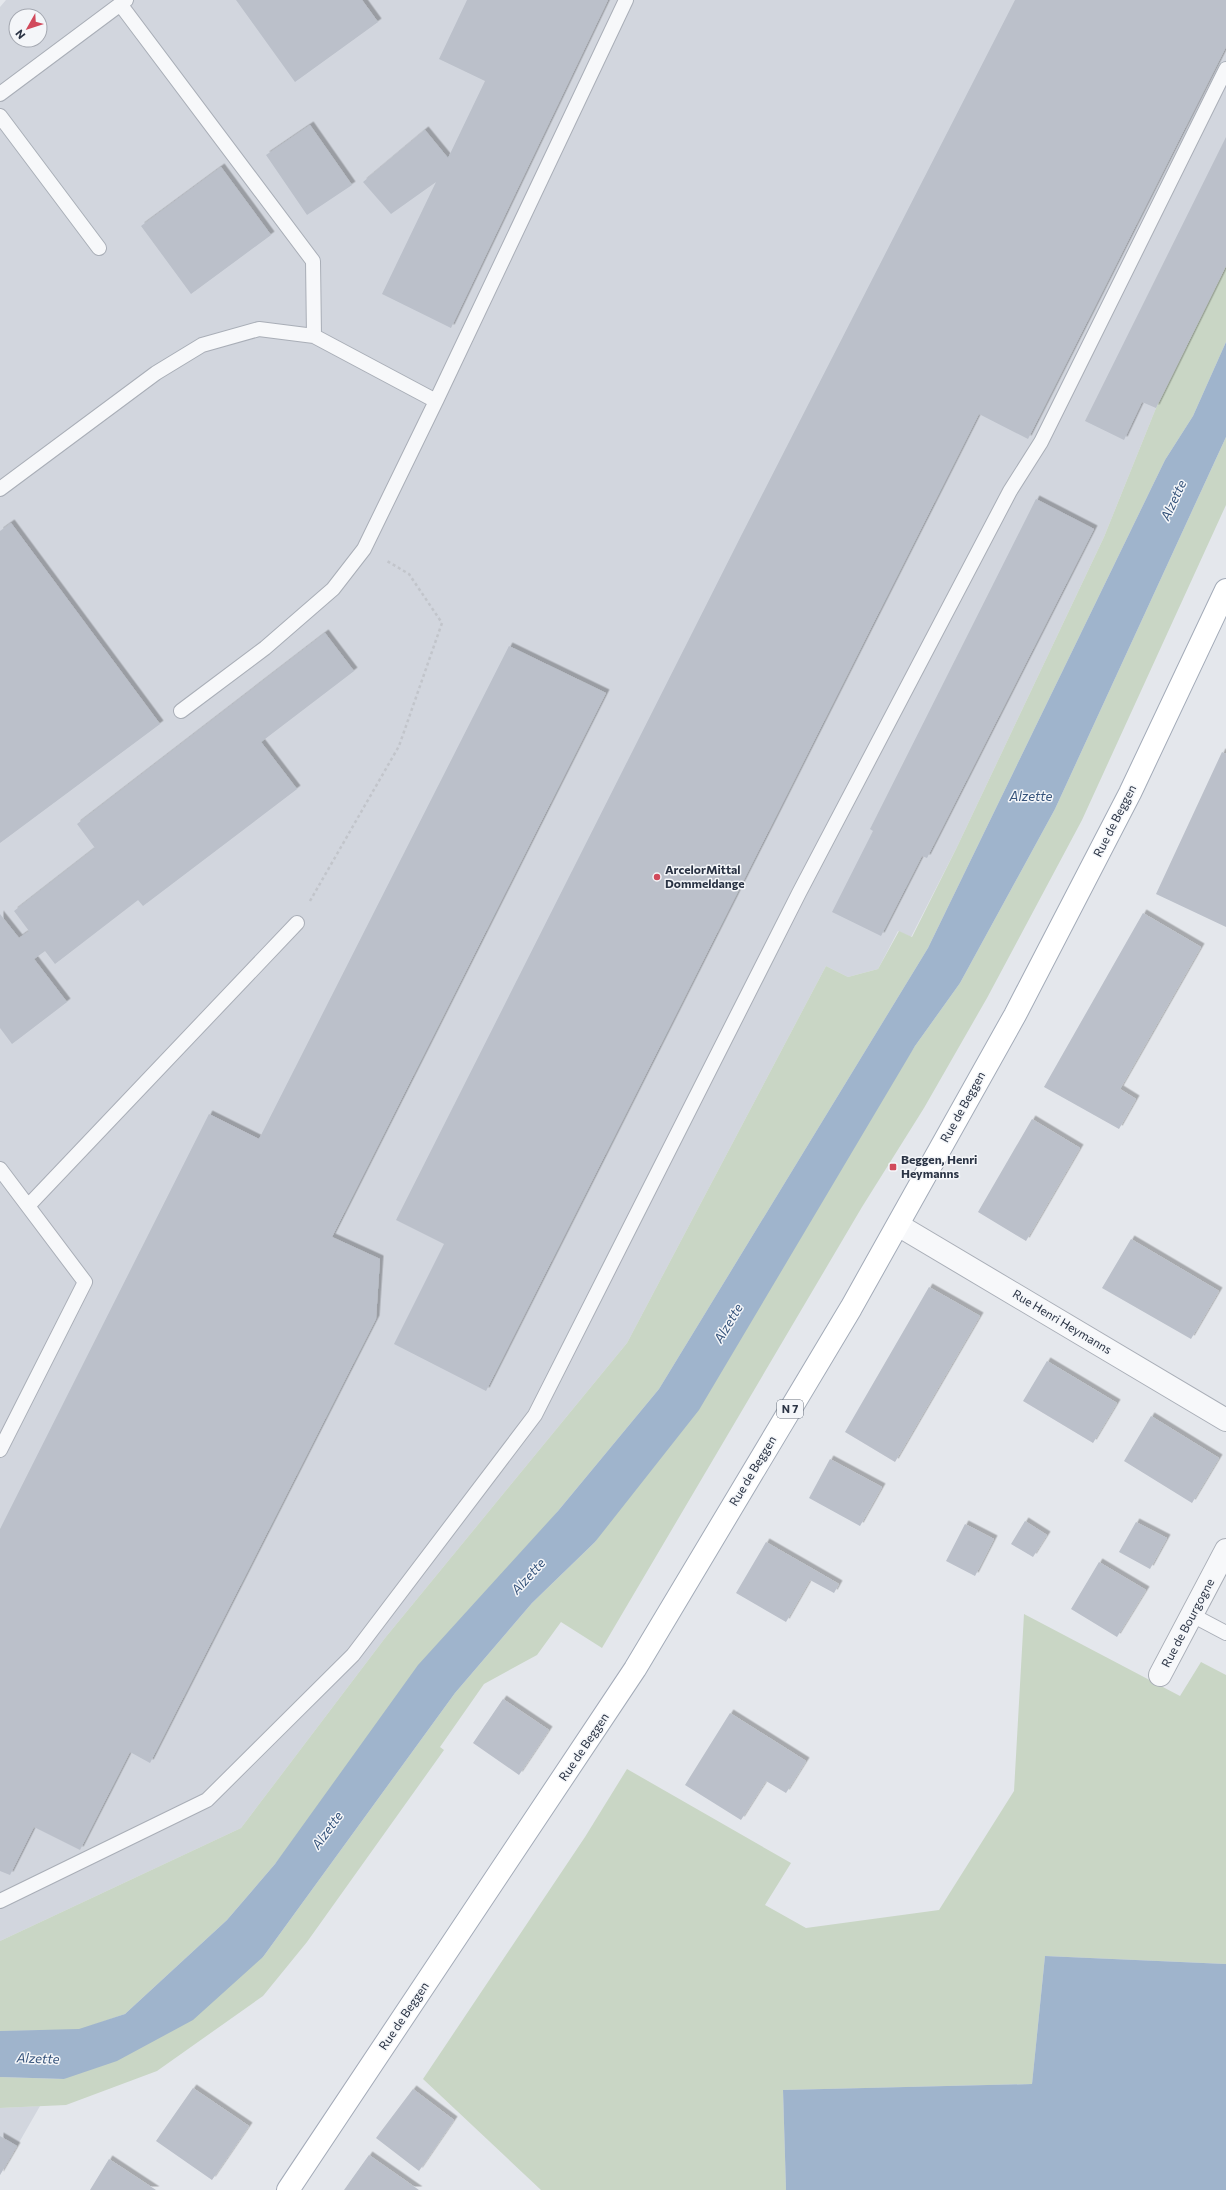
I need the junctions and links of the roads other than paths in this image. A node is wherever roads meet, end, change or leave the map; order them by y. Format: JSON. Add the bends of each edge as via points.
{"nodes":[{"id":1,"x":626,"y":0,"type":"edge"},
{"id":2,"x":123,"y":2,"type":"edge"},
{"id":3,"x":1226,"y":69,"type":"edge"},
{"id":4,"x":0,"y":94,"type":"edge"},
{"id":5,"x":0,"y":116,"type":"edge"},
{"id":6,"x":99,"y":248,"type":"dead end"},
{"id":7,"x":314,"y":336,"type":"junction"},
{"id":8,"x":436,"y":401,"type":"junction"},
{"id":9,"x":0,"y":489,"type":"edge"},
{"id":10,"x":1226,"y":590,"type":"edge"},
{"id":11,"x":181,"y":711,"type":"dead end"},
{"id":12,"x":297,"y":923,"type":"road end"},
{"id":13,"x":0,"y":1169,"type":"edge"},
{"id":14,"x":28,"y":1206,"type":"junction"},
{"id":15,"x":898,"y":1225,"type":"junction"},
{"id":16,"x":1226,"y":1420,"type":"edge"},
{"id":17,"x":0,"y":1450,"type":"edge"},
{"id":18,"x":1226,"y":1550,"type":"edge"},
{"id":19,"x":1192,"y":1615,"type":"junction"},
{"id":20,"x":1226,"y":1633,"type":"edge"},
{"id":21,"x":1160,"y":1675,"type":"dead end"},
{"id":22,"x":0,"y":1901,"type":"edge"},
{"id":23,"x":288,"y":2190,"type":"edge"}],
"edges":[{"from":1,"to":8,"type":"lane"},
{"from":2,"to":4,"type":"lane"},
{"from":2,"to":7,"type":"lane","via":[[313,261]]},
{"from":3,"to":22,"type":"lane","via":[[1041,442],[1010,491],[799,893],[534,1415],[353,1655],[207,1800]]},
{"from":5,"to":6,"type":"lane"},
{"from":7,"to":8,"type":"lane"},
{"from":7,"to":9,"type":"lane","via":[[258,329],[202,345],[156,373]]},
{"from":8,"to":11,"type":"lane","via":[[364,549],[333,589],[265,648]]},
{"from":10,"to":15,"type":"main road","name":"Rue de Beggen","number":"N 7","via":[[1130,794],[1015,1015]]},
{"from":12,"to":14,"type":"lane"},
{"from":13,"to":14,"type":"lane"},
{"from":14,"to":17,"type":"lane","via":[[85,1282]]},
{"from":15,"to":16,"type":"street","name":"Rue Henri Heymanns"},
{"from":15,"to":23,"type":"main road","name":"Rue de Beggen","number":"N 7","via":[[635,1670]]},
{"from":18,"to":19,"type":"street","name":"Rue de Bourgogne"},
{"from":19,"to":20,"type":"lane"},
{"from":19,"to":21,"type":"street","name":"Rue de Bourgogne"}]}
